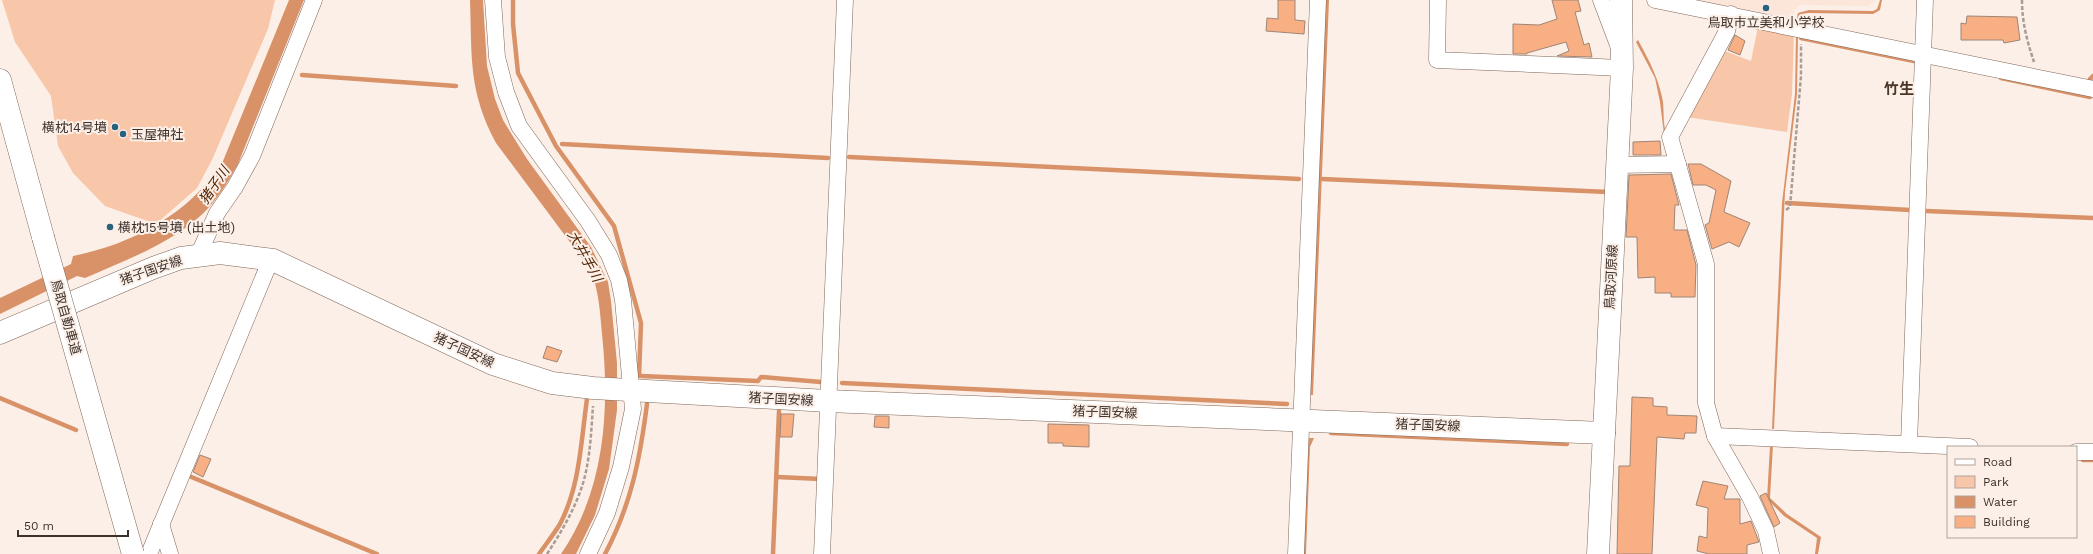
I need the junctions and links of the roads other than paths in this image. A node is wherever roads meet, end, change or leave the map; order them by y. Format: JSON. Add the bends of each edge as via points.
{"nodes":[{"id":1,"x":314,"y":0,"type":"edge"},
{"id":2,"x":493,"y":0,"type":"edge"},
{"id":3,"x":845,"y":0,"type":"edge"},
{"id":4,"x":1318,"y":0,"type":"edge"},
{"id":5,"x":1438,"y":0,"type":"edge"},
{"id":6,"x":1601,"y":0,"type":"edge"},
{"id":7,"x":1621,"y":0,"type":"edge"},
{"id":8,"x":1655,"y":0,"type":"edge"},
{"id":9,"x":1925,"y":0,"type":"edge"},
{"id":10,"x":1731,"y":14,"type":"junction"},
{"id":11,"x":1923,"y":54,"type":"junction"},
{"id":12,"x":1622,"y":61,"type":"junction"},
{"id":13,"x":0,"y":80,"type":"edge"},
{"id":14,"x":2093,"y":89,"type":"edge"},
{"id":15,"x":0,"y":128,"type":"edge"},
{"id":16,"x":1678,"y":164,"type":"junction"},
{"id":17,"x":1616,"y":165,"type":"junction"},
{"id":18,"x":38,"y":238,"type":"junction"},
{"id":19,"x":198,"y":256,"type":"junction"},
{"id":20,"x":271,"y":259,"type":"junction"},
{"id":21,"x":0,"y":333,"type":"edge"},
{"id":22,"x":629,"y":391,"type":"junction"},
{"id":23,"x":828,"y":401,"type":"junction"},
{"id":24,"x":1301,"y":420,"type":"junction"},
{"id":25,"x":1604,"y":433,"type":"junction"},
{"id":26,"x":1715,"y":436,"type":"junction"},
{"id":27,"x":1909,"y":444,"type":"junction"},
{"id":28,"x":1950,"y":446,"type":"edge"},
{"id":29,"x":2077,"y":452,"type":"edge"},
{"id":30,"x":2093,"y":452,"type":"edge"},
{"id":31,"x":161,"y":524,"type":"junction"},
{"id":32,"x":123,"y":554,"type":"edge"},
{"id":33,"x":133,"y":554,"type":"edge"},
{"id":34,"x":149,"y":554,"type":"edge"},
{"id":35,"x":170,"y":554,"type":"edge"},
{"id":36,"x":588,"y":554,"type":"edge"},
{"id":37,"x":822,"y":554,"type":"edge"},
{"id":38,"x":1296,"y":554,"type":"edge"},
{"id":39,"x":1598,"y":554,"type":"edge"},
{"id":40,"x":1771,"y":554,"type":"edge"}],
"edges":[{"from":1,"to":19,"type":"street","via":[[252,156],[235,188],[217,213]]},
{"from":2,"to":22,"type":"street","via":[[497,57],[506,92],[519,126],[588,221],[609,255],[619,280],[624,307]]},
{"from":3,"to":23,"type":"street"},
{"from":4,"to":24,"type":"street"},
{"from":5,"to":12,"type":"street","via":[[1437,60]]},
{"from":6,"to":12,"type":"street"},
{"from":7,"to":12,"type":"main road","name":"鳥取河原線"},
{"from":8,"to":10,"type":"street"},
{"from":9,"to":11,"type":"street"},
{"from":10,"to":11,"type":"street"},
{"from":10,"to":16,"type":"street","via":[[1727,31],[1670,137]]},
{"from":11,"to":14,"type":"street"},
{"from":11,"to":27,"type":"street"},
{"from":12,"to":17,"type":"main road","name":"鳥取河原線"},
{"from":13,"to":18,"type":"main road","name":"鳥取自動車道"},
{"from":15,"to":18,"type":"main road","name":"鳥取自動車道"},
{"from":16,"to":17,"type":"street"},
{"from":16,"to":26,"type":"street","via":[[1706,264],[1706,403]]},
{"from":17,"to":25,"type":"main road","name":"鳥取河原線"},
{"from":18,"to":32,"type":"main road","name":"鳥取自動車道"},
{"from":18,"to":33,"type":"main road","name":"鳥取自動車道","bridge":true},
{"from":19,"to":20,"type":"main road","name":"猪子国安線","via":[[220,253]]},
{"from":19,"to":21,"type":"main road","name":"猪子国安線","via":[[181,258],[153,268]]},
{"from":20,"to":22,"type":"main road","name":"猪子国安線","via":[[493,364],[552,382]]},
{"from":20,"to":31,"type":"street"},
{"from":22,"to":23,"type":"main road","name":"猪子国安線"},
{"from":22,"to":36,"type":"street","via":[[633,409],[621,467],[607,513]]},
{"from":23,"to":24,"type":"main road","name":"猪子国安線"},
{"from":23,"to":37,"type":"street"},
{"from":24,"to":25,"type":"main road","name":"猪子国安線"},
{"from":24,"to":38,"type":"street"},
{"from":25,"to":39,"type":"main road","name":"鳥取河原線"},
{"from":26,"to":27,"type":"street"},
{"from":26,"to":40,"type":"street","via":[[1750,497],[1766,531]]},
{"from":27,"to":28,"type":"street"},
{"from":29,"to":30,"type":"street"},
{"from":31,"to":34,"type":"street"},
{"from":31,"to":35,"type":"street"}]}
